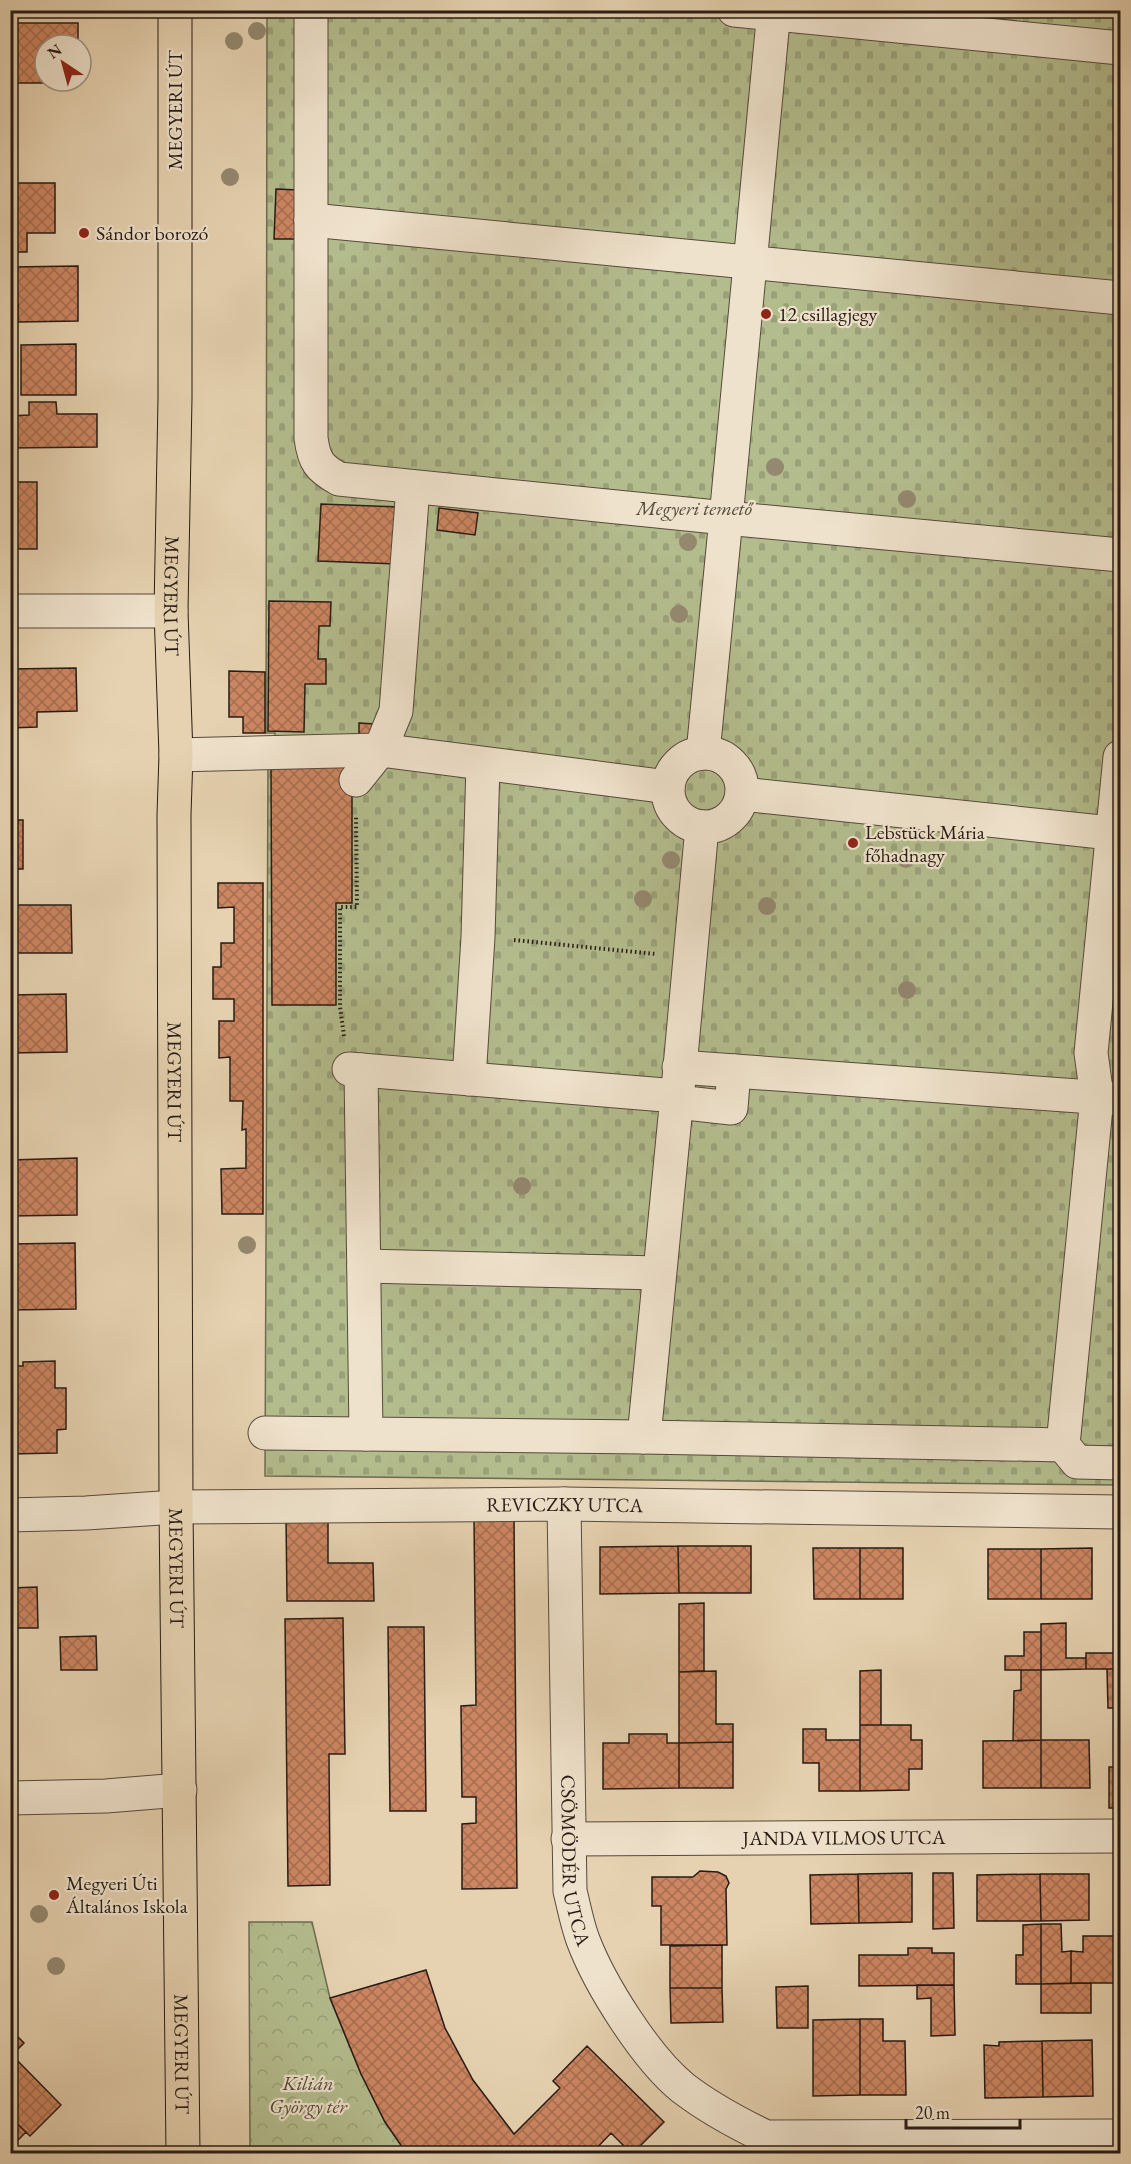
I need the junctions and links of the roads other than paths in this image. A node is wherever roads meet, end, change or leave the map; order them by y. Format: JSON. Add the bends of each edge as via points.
{"nodes":[{"id":1,"x":175,"y":10,"type":"edge"},
{"id":2,"x":311,"y":10,"type":"edge"},
{"id":3,"x":734,"y":10,"type":"edge"},
{"id":4,"x":774,"y":12,"type":"edge"},
{"id":5,"x":1120,"y":48,"type":"edge"},
{"id":6,"x":311,"y":220,"type":"junction"},
{"id":7,"x":750,"y":262,"type":"junction"},
{"id":8,"x":1120,"y":298,"type":"edge"},
{"id":9,"x":413,"y":487,"type":"junction"},
{"id":10,"x":726,"y":518,"type":"junction"},
{"id":11,"x":1120,"y":555,"type":"edge"},
{"id":12,"x":10,"y":611,"type":"edge"},
{"id":13,"x":171,"y":611,"type":"junction"},
{"id":14,"x":380,"y":750,"type":"junction"},
{"id":15,"x":703,"y":753,"type":"junction"},
{"id":16,"x":176,"y":755,"type":"junction"},
{"id":17,"x":1120,"y":757,"type":"edge"},
{"id":18,"x":483,"y":764,"type":"junction"},
{"id":19,"x":357,"y":780,"type":"road end"},
{"id":20,"x":668,"y":787,"type":"junction"},
{"id":21,"x":742,"y":794,"type":"junction"},
{"id":22,"x":702,"y":827,"type":"junction"},
{"id":23,"x":1117,"y":833,"type":"edge"},
{"id":24,"x":469,"y":1079,"type":"junction"},
{"id":25,"x":678,"y":1088,"type":"junction"},
{"id":26,"x":1109,"y":1098,"type":"edge"},
{"id":27,"x":364,"y":1266,"type":"junction"},
{"id":28,"x":659,"y":1273,"type":"junction"},
{"id":29,"x":265,"y":1433,"type":"dead end"},
{"id":30,"x":366,"y":1434,"type":"junction"},
{"id":31,"x":644,"y":1437,"type":"junction"},
{"id":32,"x":1063,"y":1445,"type":"junction"},
{"id":33,"x":1120,"y":1463,"type":"edge"},
{"id":34,"x":564,"y":1504,"type":"junction"},
{"id":35,"x":176,"y":1507,"type":"junction"},
{"id":36,"x":1120,"y":1512,"type":"edge"},
{"id":37,"x":10,"y":1515,"type":"edge"},
{"id":38,"x":180,"y":1790,"type":"junction"},
{"id":39,"x":10,"y":1798,"type":"edge"},
{"id":40,"x":1120,"y":1836,"type":"edge"},
{"id":41,"x":568,"y":1839,"type":"junction"},
{"id":42,"x":1120,"y":2136,"type":"edge"},
{"id":43,"x":183,"y":2154,"type":"edge"}],
"edges":[{"from":1,"to":13,"type":"main road","name":"MEGYERI ÚT"},
{"from":2,"to":6,"type":"street"},
{"from":3,"to":4,"type":"street"},
{"from":4,"to":5,"type":"street"},
{"from":4,"to":7,"type":"street"},
{"from":6,"to":7,"type":"street"},
{"from":6,"to":9,"type":"street","via":[[312,453],[322,470],[339,479]]},
{"from":7,"to":8,"type":"street"},
{"from":7,"to":10,"type":"street"},
{"from":9,"to":10,"type":"street"},
{"from":9,"to":14,"type":"street","via":[[396,711]]},
{"from":10,"to":11,"type":"street"},
{"from":10,"to":15,"type":"street"},
{"from":12,"to":13,"type":"street"},
{"from":13,"to":16,"type":"main road","name":"MEGYERI ÚT"},
{"from":14,"to":16,"type":"street"},
{"from":14,"to":18,"type":"street"},
{"from":14,"to":19,"type":"street"},
{"from":15,"to":20,"type":"street","via":[[681,761],[673,770]]},
{"from":15,"to":21,"type":"street","via":[[715,754],[736,769]]},
{"from":16,"to":35,"type":"main road","name":"MEGYERI ÚT"},
{"from":17,"to":23,"type":"street"},
{"from":18,"to":20,"type":"street"},
{"from":18,"to":24,"type":"street"},
{"from":20,"to":22,"type":"street","via":[[676,814]]},
{"from":21,"to":22,"type":"street","via":[[731,816],[720,824]]},
{"from":21,"to":23,"type":"street"},
{"from":22,"to":25,"type":"street"},
{"from":23,"to":26,"type":"street","via":[[1091,1053]]},
{"from":24,"to":25,"type":"street"},
{"from":24,"to":27,"type":"street","via":[[355,1070]]},
{"from":25,"to":26,"type":"street","via":[[731,1108],[734,1071]]},
{"from":25,"to":28,"type":"street"},
{"from":26,"to":32,"type":"street"},
{"from":27,"to":28,"type":"street"},
{"from":27,"to":30,"type":"street"},
{"from":28,"to":31,"type":"street"},
{"from":29,"to":30,"type":"street"},
{"from":30,"to":31,"type":"street"},
{"from":31,"to":32,"type":"street"},
{"from":32,"to":33,"type":"street","via":[[1077,1462]]},
{"from":34,"to":35,"type":"street","name":"REVICZKY UTCA"},
{"from":34,"to":36,"type":"street","name":"REVICZKY UTCA"},
{"from":34,"to":41,"type":"street","name":"CSÖMÖDÉR UTCA"},
{"from":35,"to":37,"type":"street","name":"REVICZKY UTCA"},
{"from":35,"to":38,"type":"main road","name":"MEGYERI ÚT"},
{"from":38,"to":39,"type":"street"},
{"from":38,"to":43,"type":"main road","name":"MEGYERI ÚT"},
{"from":40,"to":41,"type":"street","name":"JANDA VILMOS UTCA"},
{"from":41,"to":42,"type":"street","name":"CSÖMÖDÉR UTCA","via":[[570,1891],[583,1939],[628,2023],[682,2087],[720,2114],[766,2137]]}]}
